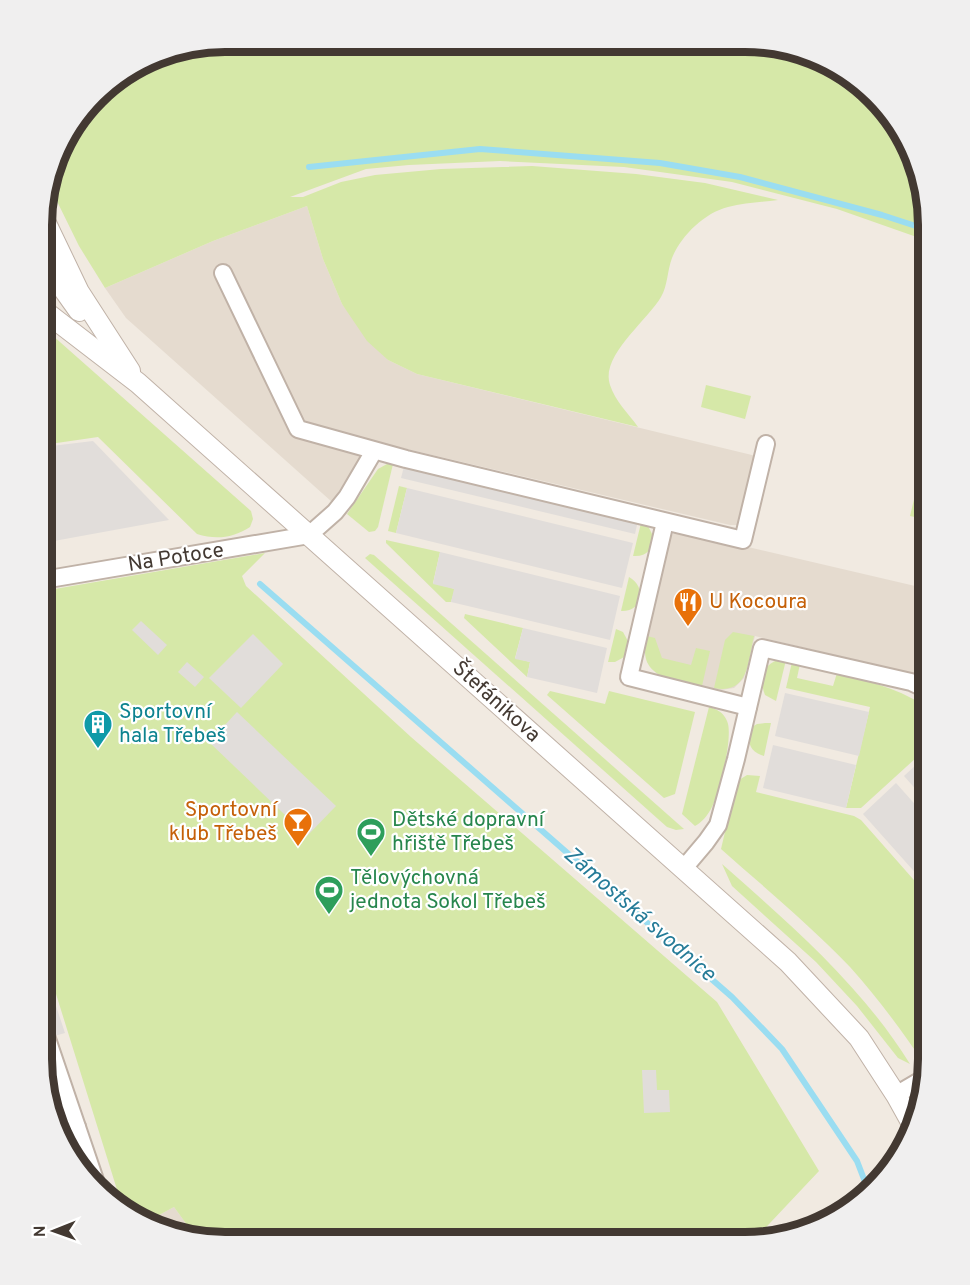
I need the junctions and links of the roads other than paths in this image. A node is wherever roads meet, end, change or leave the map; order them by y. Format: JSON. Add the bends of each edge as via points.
{"nodes":[{"id":1,"x":52,"y":236,"type":"edge"},
{"id":2,"x":223,"y":273,"type":"dead end"},
{"id":3,"x":52,"y":274,"type":"edge"},
{"id":4,"x":52,"y":317,"type":"edge"},
{"id":5,"x":138,"y":383,"type":"junction"},
{"id":6,"x":766,"y":444,"type":"dead end"},
{"id":7,"x":374,"y":451,"type":"junction"},
{"id":8,"x":665,"y":522,"type":"junction"},
{"id":9,"x":309,"y":535,"type":"junction"},
{"id":10,"x":52,"y":578,"type":"edge"},
{"id":11,"x":917,"y":685,"type":"edge"},
{"id":12,"x":748,"y":707,"type":"junction"},
{"id":13,"x":684,"y":868,"type":"junction"},
{"id":14,"x":52,"y":1053,"type":"edge"},
{"id":15,"x":915,"y":1084,"type":"edge"},
{"id":16,"x":896,"y":1095,"type":"junction"},
{"id":17,"x":908,"y":1116,"type":"edge"},
{"id":18,"x":77,"y":1127,"type":"junction"},
{"id":19,"x":70,"y":1135,"type":"edge"},
{"id":20,"x":91,"y":1169,"type":"edge"}],
"edges":[{"from":1,"to":5,"type":"street","via":[[79,292]]},
{"from":2,"to":7,"type":"street","via":[[298,429]]},
{"from":3,"to":5,"type":"street","name":"Štefánikova"},
{"from":4,"to":5,"type":"street","name":"Štefánikova"},
{"from":5,"to":9,"type":"street","name":"Štefánikova"},
{"from":6,"to":8,"type":"street","via":[[743,540]]},
{"from":7,"to":8,"type":"street"},
{"from":7,"to":9,"type":"street","via":[[336,512]]},
{"from":8,"to":12,"type":"street","via":[[629,677]]},
{"from":9,"to":10,"type":"street","name":"Na Potoce"},
{"from":9,"to":13,"type":"street","name":"Štefánikova"},
{"from":11,"to":12,"type":"street","via":[[762,648]]},
{"from":12,"to":13,"type":"street","via":[[718,825]]},
{"from":13,"to":16,"type":"street","name":"Štefánikova","via":[[788,962],[836,1012],[859,1038]]},
{"from":14,"to":18,"type":"street"},
{"from":15,"to":16,"type":"street"},
{"from":16,"to":17,"type":"street","name":"Štefánikova"},
{"from":18,"to":19,"type":"street"},
{"from":18,"to":20,"type":"street"}]}
